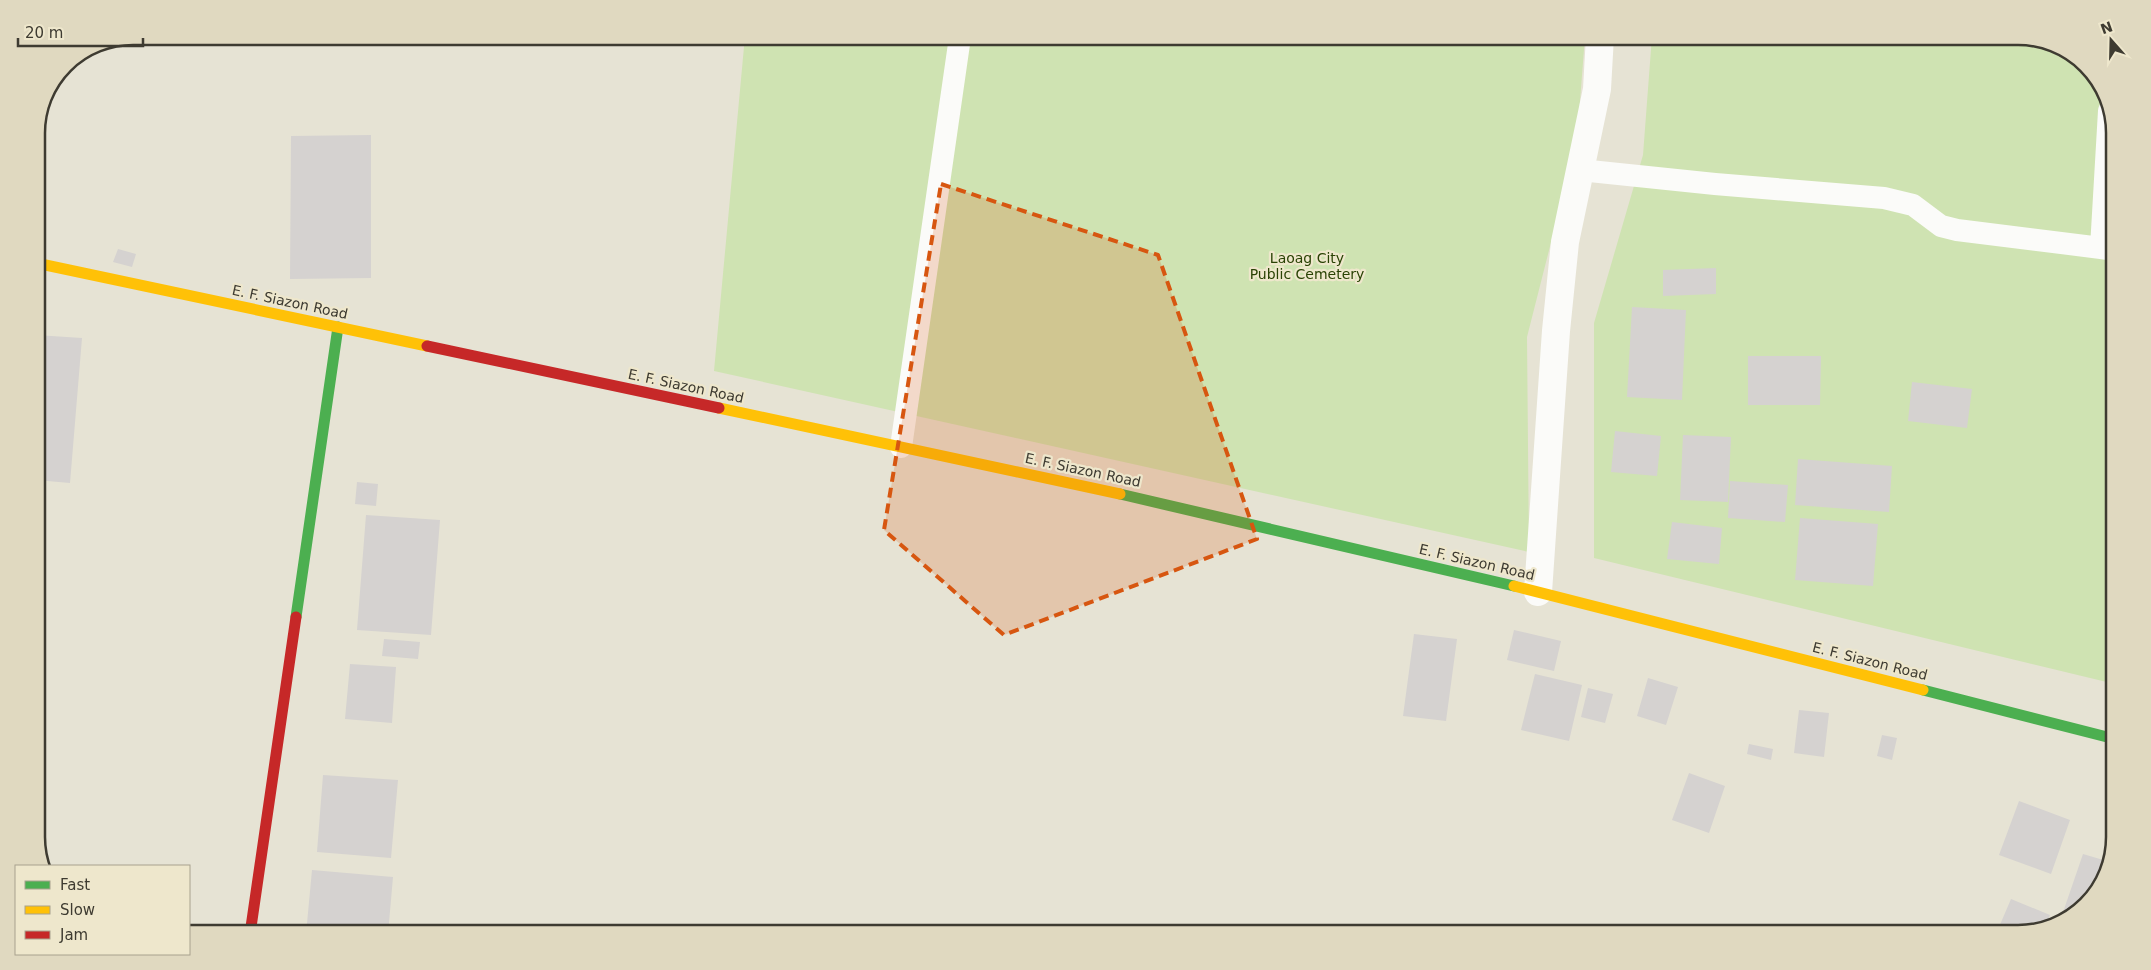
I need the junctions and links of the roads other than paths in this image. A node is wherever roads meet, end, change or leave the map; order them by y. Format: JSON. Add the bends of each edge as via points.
{"nodes":[{"id":1,"x":959,"y":45,"type":"edge"},
{"id":2,"x":1600,"y":45,"type":"edge"},
{"id":3,"x":1580,"y":170,"type":"junction"},
{"id":4,"x":2106,"y":249,"type":"edge"},
{"id":5,"x":45,"y":265,"type":"edge"},
{"id":6,"x":338,"y":328,"type":"junction"},
{"id":7,"x":901,"y":447,"type":"junction"},
{"id":8,"x":1538,"y":592,"type":"junction"},
{"id":9,"x":2106,"y":737,"type":"edge"},
{"id":10,"x":251,"y":925,"type":"edge"}],
"edges":[{"from":1,"to":7,"type":"lane"},
{"from":2,"to":3,"type":"street","via":[[1598,89]]},
{"from":3,"to":4,"type":"lane","via":[[1884,198],[1913,205],[1941,226],[1957,230]]},
{"from":3,"to":8,"type":"street","via":[[1565,242],[1556,331]]},
{"from":5,"to":6,"type":"street","name":"E. F. Siazon Road"},
{"from":6,"to":7,"type":"street","name":"E. F. Siazon Road"},
{"from":6,"to":10,"type":"street"},
{"from":7,"to":8,"type":"street","name":"E. F. Siazon Road","via":[[1141,498]]},
{"from":8,"to":9,"type":"street","name":"E. F. Siazon Road"}]}
